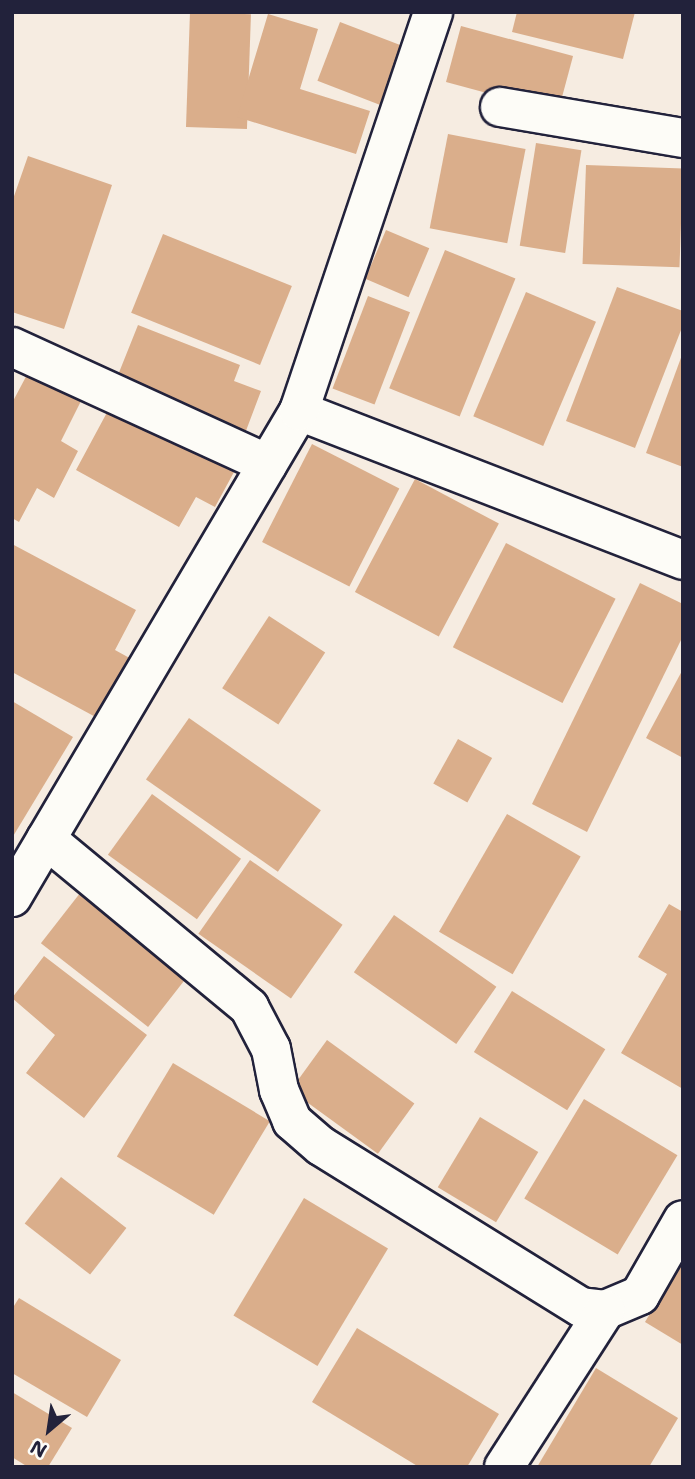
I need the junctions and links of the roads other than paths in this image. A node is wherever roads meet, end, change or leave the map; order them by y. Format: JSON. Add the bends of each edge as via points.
{"nodes":[{"id":1,"x":433,"y":12,"type":"edge"},
{"id":2,"x":500,"y":107,"type":"dead end"},
{"id":3,"x":683,"y":138,"type":"edge"},
{"id":4,"x":12,"y":346,"type":"edge"},
{"id":5,"x":299,"y":411,"type":"junction"},
{"id":6,"x":268,"y":464,"type":"junction"},
{"id":7,"x":683,"y":560,"type":"edge"},
{"id":8,"x":46,"y":839,"type":"junction"},
{"id":9,"x":12,"y":897,"type":"edge"},
{"id":10,"x":683,"y":1220,"type":"edge"},
{"id":11,"x":606,"y":1310,"type":"junction"},
{"id":12,"x":504,"y":1467,"type":"edge"}],
"edges":[{"from":1,"to":5,"type":"street"},
{"from":2,"to":3,"type":"street"},
{"from":4,"to":6,"type":"street"},
{"from":5,"to":6,"type":"street"},
{"from":5,"to":7,"type":"street"},
{"from":6,"to":8,"type":"street"},
{"from":8,"to":9,"type":"street"},
{"from":8,"to":11,"type":"street","via":[[249,1007],[271,1049],[279,1090],[292,1121],[321,1146],[581,1307]]},
{"from":10,"to":11,"type":"street","via":[[640,1295]]},
{"from":11,"to":12,"type":"street"}]}
